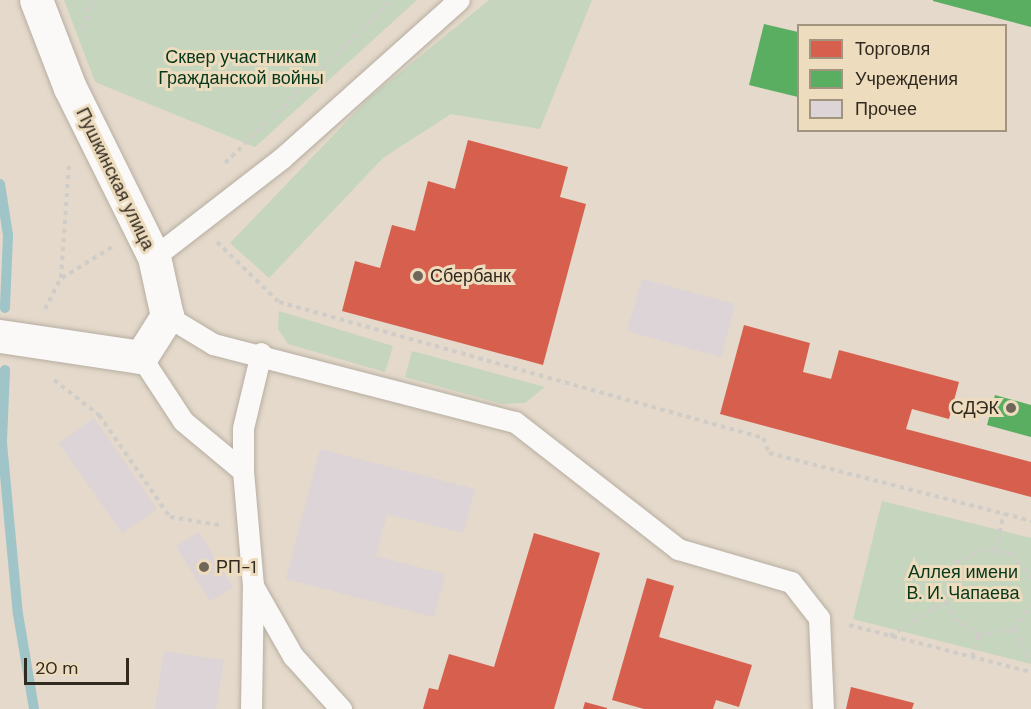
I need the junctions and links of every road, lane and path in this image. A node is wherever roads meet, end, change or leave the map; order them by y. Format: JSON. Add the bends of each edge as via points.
{"nodes":[{"id":1,"x":36,"y":0,"type":"edge"},
{"id":2,"x":392,"y":0,"type":"edge"},
{"id":3,"x":459,"y":0,"type":"edge"},
{"id":4,"x":68,"y":161,"type":"dead end"},
{"id":5,"x":216,"y":171,"type":"dead end"},
{"id":6,"x":199,"y":225,"type":"junction"},
{"id":7,"x":120,"y":243,"type":"dead end"},
{"id":8,"x":154,"y":257,"type":"junction"},
{"id":9,"x":61,"y":278,"type":"junction"},
{"id":10,"x":41,"y":315,"type":"dead end"},
{"id":11,"x":167,"y":316,"type":"junction"},
{"id":12,"x":0,"y":336,"type":"edge"},
{"id":13,"x":261,"y":353,"type":"junction"},
{"id":14,"x":141,"y":357,"type":"junction"},
{"id":15,"x":50,"y":374,"type":"dead end"},
{"id":16,"x":243,"y":471,"type":"junction"},
{"id":17,"x":1004,"y":514,"type":"junction"},
{"id":18,"x":1031,"y":521,"type":"edge"},
{"id":19,"x":249,"y":530,"type":"junction"},
{"id":20,"x":995,"y":550,"type":"junction"},
{"id":21,"x":1031,"y":579,"type":"edge"},
{"id":22,"x":253,"y":586,"type":"junction"},
{"id":23,"x":946,"y":602,"type":"junction"},
{"id":24,"x":1031,"y":605,"type":"edge"},
{"id":25,"x":819,"y":618,"type":"junction"},
{"id":26,"x":1028,"y":618,"type":"edge"},
{"id":27,"x":1014,"y":629,"type":"junction"},
{"id":28,"x":979,"y":634,"type":"junction"},
{"id":29,"x":890,"y":636,"type":"junction"},
{"id":30,"x":972,"y":657,"type":"junction"},
{"id":31,"x":1031,"y":662,"type":"edge"},
{"id":32,"x":1031,"y":672,"type":"edge"},
{"id":33,"x":251,"y":709,"type":"edge"},
{"id":34,"x":341,"y":709,"type":"edge"},
{"id":35,"x":823,"y":709,"type":"edge"}],
"edges":[{"from":1,"to":8,"type":"street","name":"Пушкинская улица","via":[[70,88]]},
{"from":2,"to":5,"type":"path"},
{"from":3,"to":6,"type":"lane"},
{"from":4,"to":9,"type":"path","via":[[68,232]]},
{"from":6,"to":8,"type":"lane"},
{"from":6,"to":17,"type":"path","via":[[279,302],[763,438],[769,453]]},
{"from":7,"to":9,"type":"path"},
{"from":8,"to":11,"type":"street","name":"Пушкинская улица"},
{"from":9,"to":10,"type":"path"},
{"from":11,"to":13,"type":"lane","via":[[213,345]]},
{"from":11,"to":14,"type":"street"},
{"from":12,"to":14,"type":"street"},
{"from":13,"to":16,"type":"lane","via":[[243,428]]},
{"from":13,"to":25,"type":"lane","via":[[515,422],[678,549],[791,582]]},
{"from":14,"to":16,"type":"lane","via":[[183,421]]},
{"from":15,"to":19,"type":"path","via":[[99,415],[170,517]]},
{"from":16,"to":19,"type":"lane"},
{"from":17,"to":18,"type":"path"},
{"from":17,"to":20,"type":"path"},
{"from":19,"to":22,"type":"lane"},
{"from":20,"to":21,"type":"path","via":[[1022,562]]},
{"from":20,"to":23,"type":"path","via":[[971,553],[958,561],[950,574]]},
{"from":22,"to":33,"type":"lane"},
{"from":22,"to":34,"type":"lane","via":[[293,656]]},
{"from":23,"to":28,"type":"path","via":[[954,618]]},
{"from":23,"to":29,"type":"path"},
{"from":24,"to":26,"type":"path"},
{"from":25,"to":29,"type":"path"},
{"from":25,"to":35,"type":"lane"},
{"from":26,"to":27,"type":"path"},
{"from":27,"to":28,"type":"path"},
{"from":27,"to":31,"type":"path"},
{"from":28,"to":30,"type":"path"},
{"from":29,"to":30,"type":"path"},
{"from":30,"to":32,"type":"path"}]}
